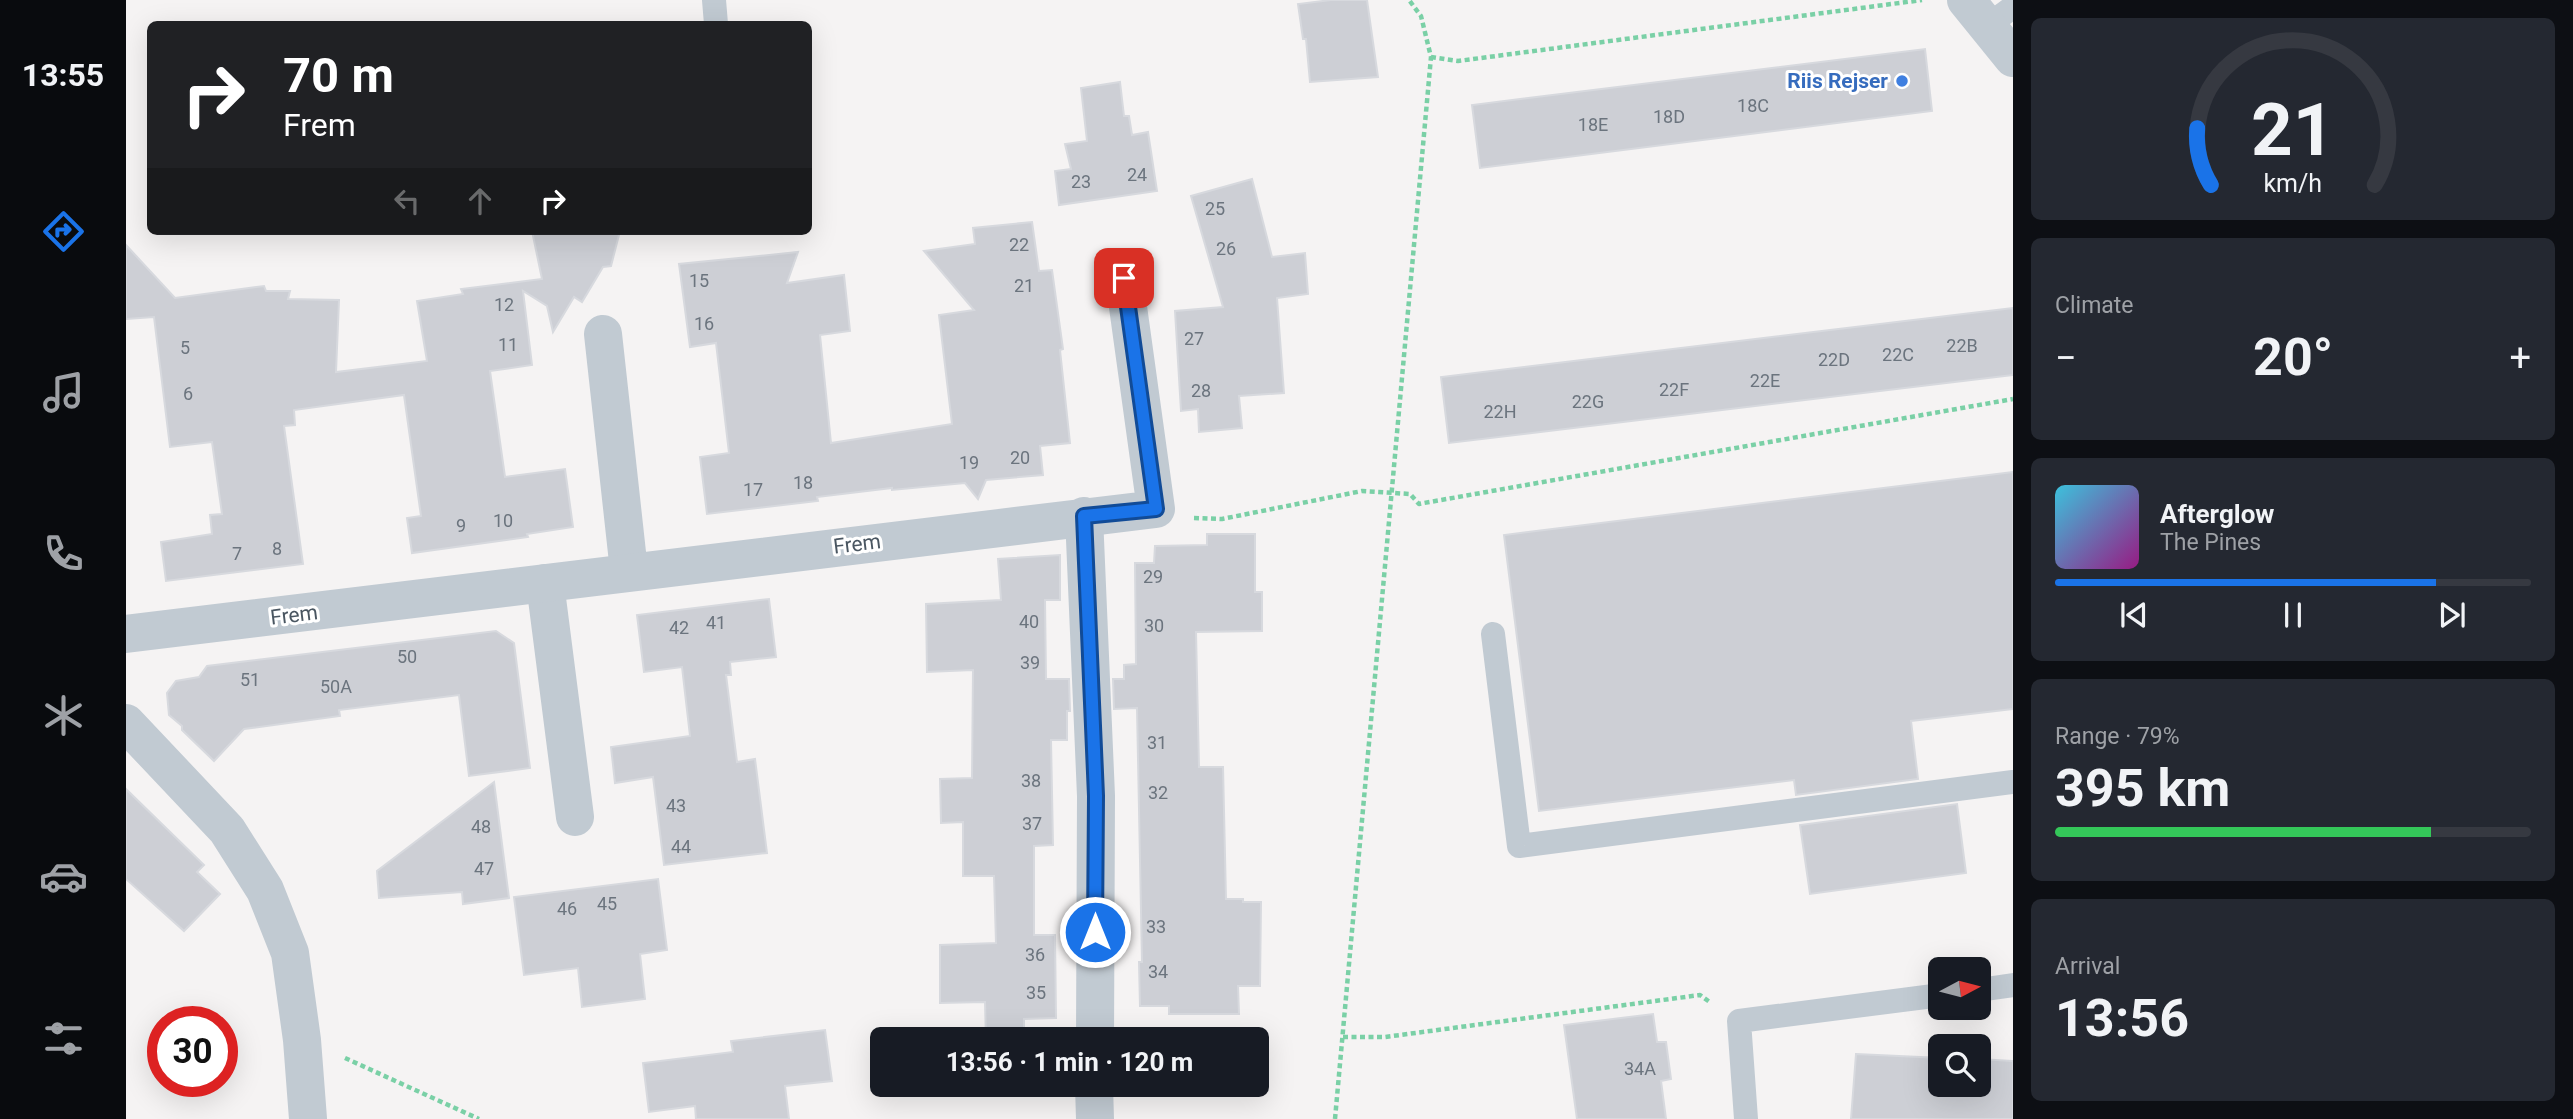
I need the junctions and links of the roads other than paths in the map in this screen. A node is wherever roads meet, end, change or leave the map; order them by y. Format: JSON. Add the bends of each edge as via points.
{"nodes":[{"id":1,"x":714,"y":0,"type":"edge"},
{"id":2,"x":1989,"y":11,"type":"edge"},
{"id":3,"x":716,"y":21,"type":"edge"},
{"id":4,"x":2013,"y":58,"type":"edge"},
{"id":5,"x":1124,"y":278,"type":"dead end"},
{"id":6,"x":603,"y":334,"type":"dead end"},
{"id":7,"x":1084,"y":516,"type":"junction"},
{"id":8,"x":629,"y":571,"type":"junction"},
{"id":9,"x":545,"y":583,"type":"junction"},
{"id":10,"x":126,"y":634,"type":"edge"},
{"id":11,"x":1493,"y":634,"type":"dead end"},
{"id":12,"x":126,"y":723,"type":"edge"},
{"id":13,"x":2013,"y":782,"type":"edge"},
{"id":14,"x":575,"y":817,"type":"dead end"},
{"id":15,"x":2013,"y":985,"type":"edge"},
{"id":16,"x":1992,"y":988,"type":"edge"},
{"id":17,"x":1928,"y":997,"type":"edge"},
{"id":18,"x":1094,"y":1027,"type":"edge"},
{"id":19,"x":1094,"y":1097,"type":"edge"},
{"id":20,"x":308,"y":1119,"type":"edge"},
{"id":21,"x":1095,"y":1119,"type":"edge"},
{"id":22,"x":1746,"y":1119,"type":"edge"}],
"edges":[{"from":1,"to":3,"type":"lane"},
{"from":2,"to":4,"type":"street"},
{"from":5,"to":7,"type":"street","name":"Frem","via":[[1156,509]]},
{"from":6,"to":8,"type":"street"},
{"from":7,"to":8,"type":"street","name":"Frem"},
{"from":7,"to":18,"type":"street","via":[[1096,796]]},
{"from":8,"to":9,"type":"street","name":"Frem"},
{"from":9,"to":10,"type":"street","name":"Frem"},
{"from":9,"to":14,"type":"street"},
{"from":11,"to":13,"type":"lane","via":[[1519,846]]},
{"from":12,"to":20,"type":"street","via":[[227,830],[265,890],[290,953]]},
{"from":15,"to":16,"type":"lane"},
{"from":17,"to":22,"type":"lane","via":[[1739,1021]]},
{"from":19,"to":21,"type":"street"}]}
